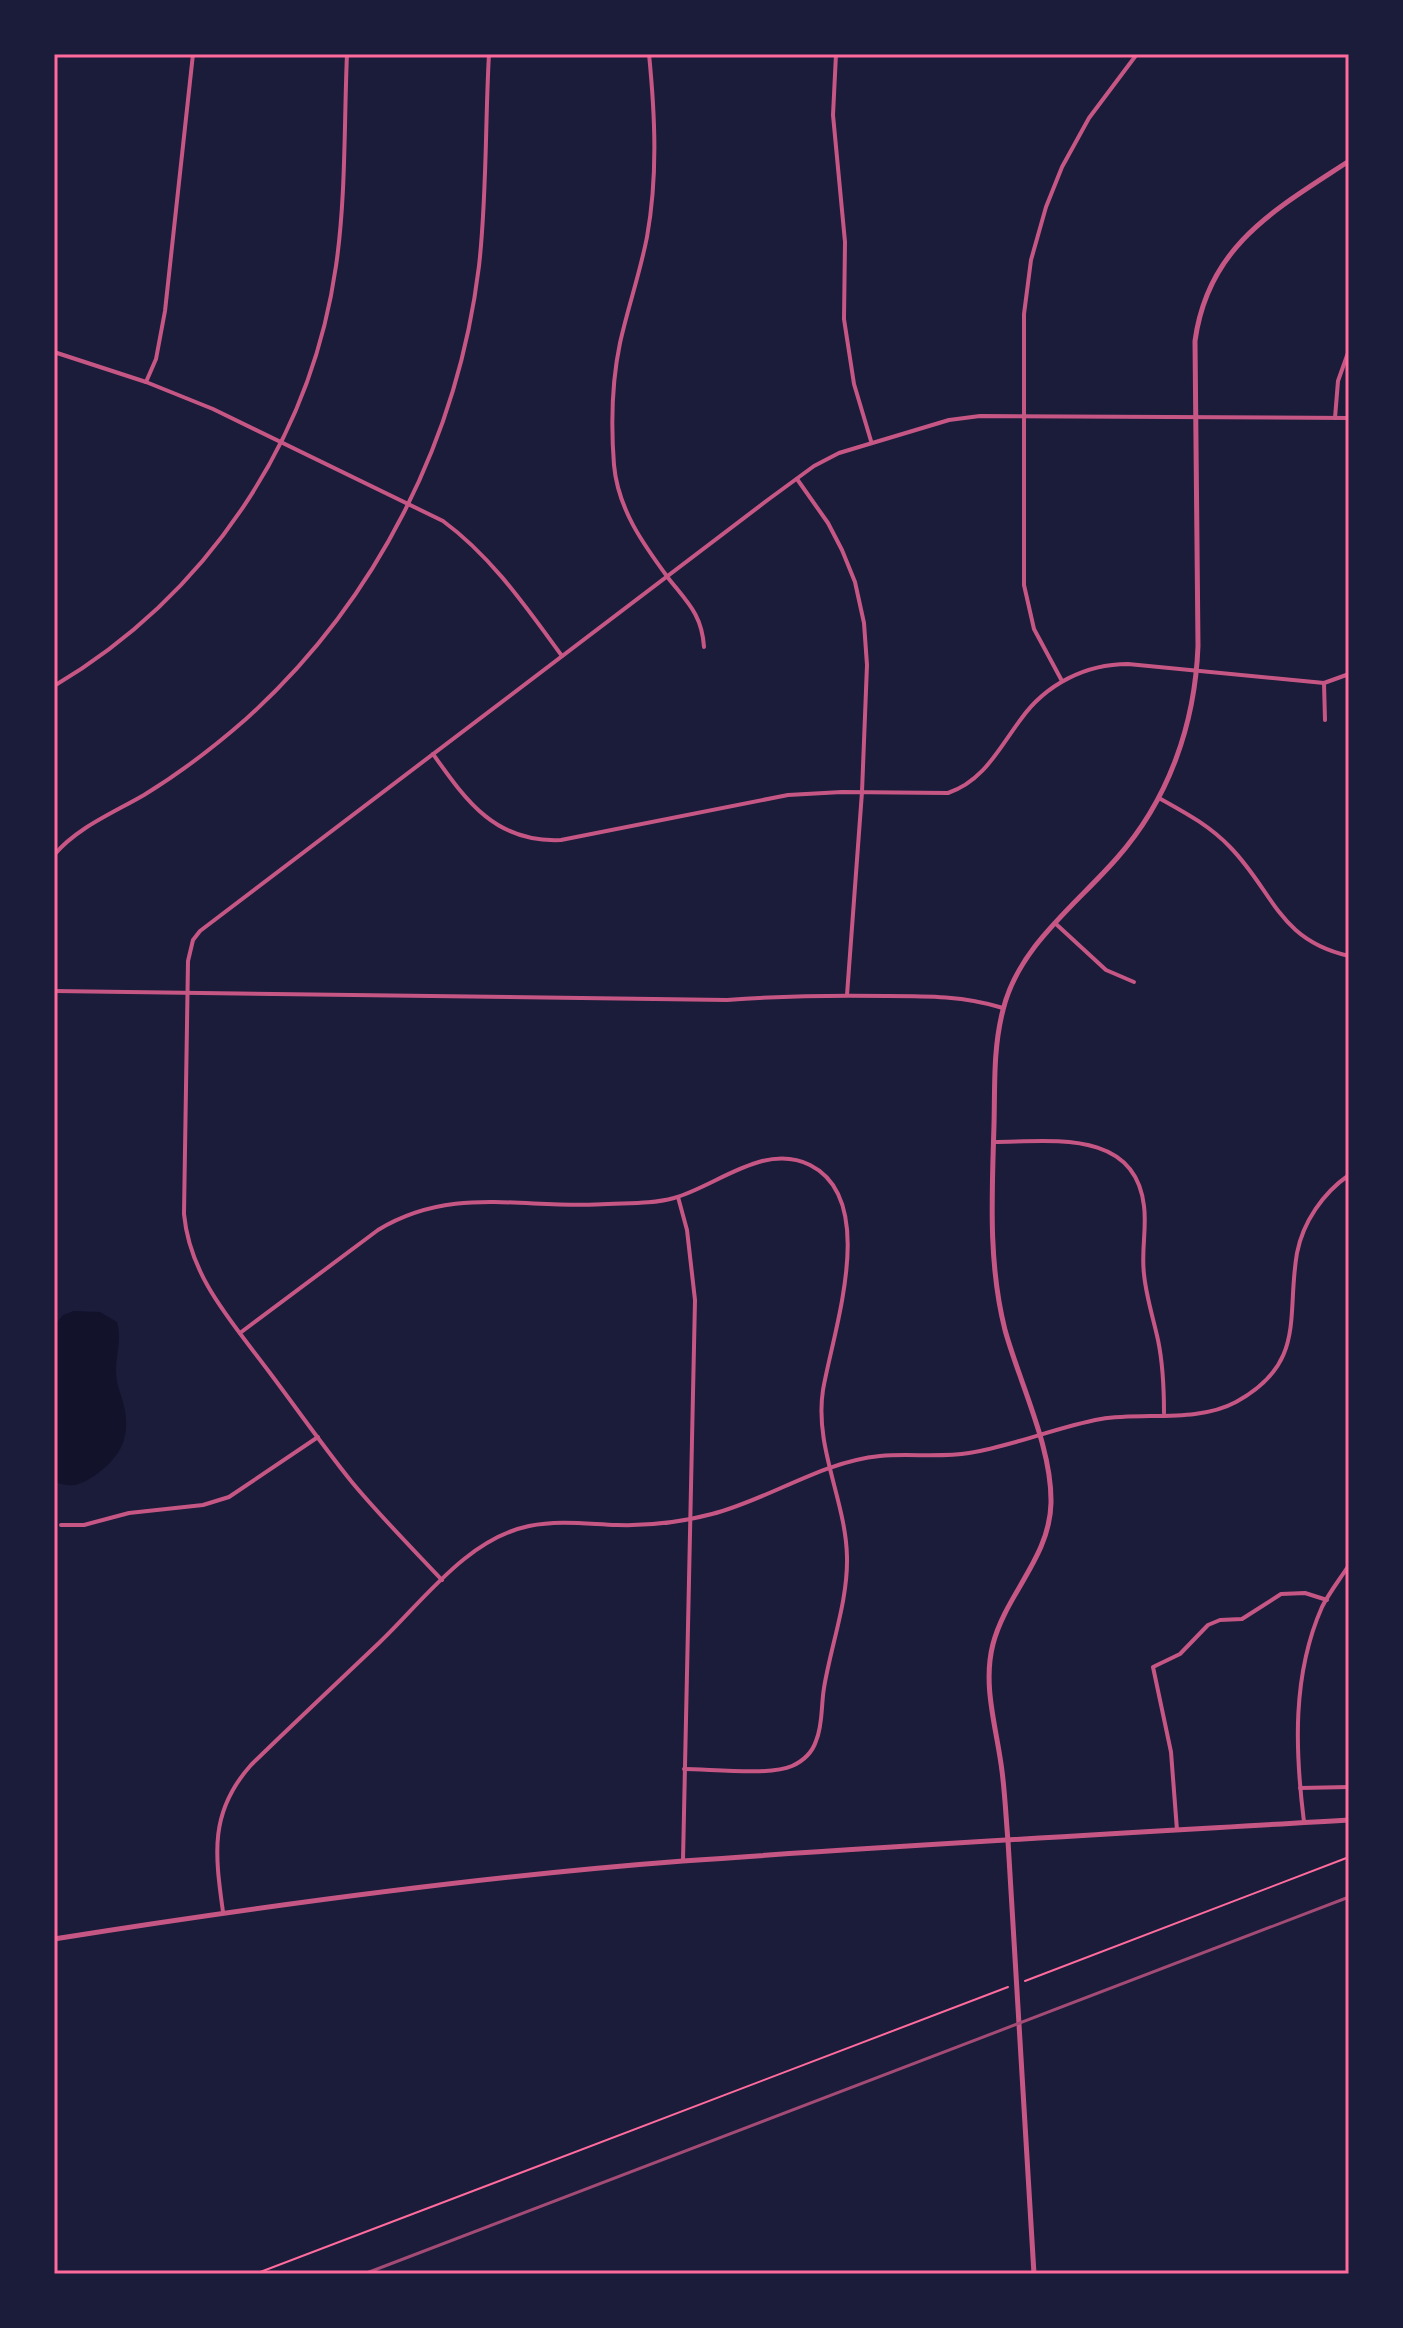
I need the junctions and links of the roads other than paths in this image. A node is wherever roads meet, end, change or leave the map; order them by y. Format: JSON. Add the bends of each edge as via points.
{"nodes":[{"id":1,"x":193,"y":54,"type":"edge"},
{"id":2,"x":347,"y":54,"type":"edge"},
{"id":3,"x":489,"y":54,"type":"edge"},
{"id":4,"x":649,"y":54,"type":"edge"},
{"id":5,"x":836,"y":54,"type":"edge"},
{"id":6,"x":1137,"y":54,"type":"edge"},
{"id":7,"x":1349,"y":161,"type":"edge"},
{"id":8,"x":1349,"y":350,"type":"edge"},
{"id":9,"x":54,"y":352,"type":"edge"},
{"id":10,"x":146,"y":382,"type":"junction"},
{"id":11,"x":1023,"y":415,"type":"junction"},
{"id":12,"x":1194,"y":417,"type":"junction"},
{"id":13,"x":1335,"y":418,"type":"junction"},
{"id":14,"x":1349,"y":418,"type":"edge"},
{"id":15,"x":281,"y":441,"type":"junction"},
{"id":16,"x":871,"y":441,"type":"junction"},
{"id":17,"x":797,"y":479,"type":"junction"},
{"id":18,"x":408,"y":504,"type":"junction"},
{"id":19,"x":668,"y":577,"type":"junction"},
{"id":20,"x":704,"y":647,"type":"dead end"},
{"id":21,"x":562,"y":656,"type":"junction"},
{"id":22,"x":1197,"y":670,"type":"junction"},
{"id":23,"x":1349,"y":674,"type":"edge"},
{"id":24,"x":1062,"y":681,"type":"junction"},
{"id":25,"x":1324,"y":683,"type":"junction"},
{"id":26,"x":54,"y":686,"type":"edge"},
{"id":27,"x":1325,"y":720,"type":"dead end"},
{"id":28,"x":433,"y":754,"type":"junction"},
{"id":29,"x":862,"y":792,"type":"junction"},
{"id":30,"x":1158,"y":798,"type":"junction"},
{"id":31,"x":54,"y":855,"type":"edge"},
{"id":32,"x":1056,"y":924,"type":"junction"},
{"id":33,"x":1349,"y":956,"type":"edge"},
{"id":34,"x":1134,"y":982,"type":"dead end"},
{"id":35,"x":54,"y":991,"type":"edge"},
{"id":36,"x":187,"y":993,"type":"junction"},
{"id":37,"x":847,"y":995,"type":"junction"},
{"id":38,"x":1003,"y":1008,"type":"junction"},
{"id":39,"x":993,"y":1142,"type":"junction"},
{"id":40,"x":1349,"y":1175,"type":"edge"},
{"id":41,"x":678,"y":1197,"type":"junction"},
{"id":42,"x":240,"y":1333,"type":"junction"},
{"id":43,"x":1164,"y":1414,"type":"junction"},
{"id":44,"x":1038,"y":1435,"type":"junction"},
{"id":45,"x":318,"y":1437,"type":"junction"},
{"id":46,"x":830,"y":1467,"type":"junction"},
{"id":47,"x":690,"y":1519,"type":"junction"},
{"id":48,"x":61,"y":1525,"type":"dead end"},
{"id":49,"x":1349,"y":1565,"type":"edge"},
{"id":50,"x":442,"y":1580,"type":"junction"},
{"id":51,"x":1327,"y":1600,"type":"junction"},
{"id":52,"x":684,"y":1769,"type":"junction"},
{"id":53,"x":1349,"y":1787,"type":"edge"},
{"id":54,"x":1300,"y":1788,"type":"junction"},
{"id":55,"x":1349,"y":1820,"type":"edge"},
{"id":56,"x":1304,"y":1822,"type":"junction"},
{"id":57,"x":1177,"y":1830,"type":"junction"},
{"id":58,"x":1008,"y":1841,"type":"junction"},
{"id":59,"x":683,"y":1861,"type":"junction"},
{"id":60,"x":223,"y":1912,"type":"junction"},
{"id":61,"x":54,"y":1939,"type":"edge"},
{"id":62,"x":1034,"y":2274,"type":"edge"}],
"edges":[{"from":1,"to":10,"type":"street","via":[[165,311]]},
{"from":2,"to":15,"type":"street","via":[[336,267],[321,339]]},
{"from":3,"to":18,"type":"street","via":[[481,238],[468,332],[441,428]]},
{"from":4,"to":19,"type":"street","via":[[652,201],[617,358],[613,444],[625,509]]},
{"from":5,"to":16,"type":"street","via":[[833,115],[845,242],[844,319],[854,384]]},
{"from":6,"to":11,"type":"street","via":[[1082,129],[1039,229],[1024,314]]},
{"from":7,"to":12,"type":"street","via":[[1259,221],[1220,267],[1196,330]]},
{"from":8,"to":13,"type":"street","via":[[1338,381]]},
{"from":9,"to":10,"type":"street"},
{"from":10,"to":15,"type":"street"},
{"from":11,"to":12,"type":"street"},
{"from":11,"to":16,"type":"street","via":[[963,418]]},
{"from":11,"to":24,"type":"street","via":[[1026,597],[1034,629]]},
{"from":12,"to":13,"type":"street"},
{"from":12,"to":22,"type":"street"},
{"from":13,"to":14,"type":"street"},
{"from":15,"to":18,"type":"street"},
{"from":15,"to":26,"type":"street","via":[[249,501],[193,573],[129,634]]},
{"from":16,"to":17,"type":"street","via":[[830,456]]},
{"from":17,"to":19,"type":"street"},
{"from":17,"to":29,"type":"street","via":[[828,523],[860,600],[867,665]]},
{"from":18,"to":21,"type":"street","via":[[443,521],[476,547]]},
{"from":18,"to":31,"type":"street","via":[[334,624],[260,706],[189,765],[78,832]]},
{"from":19,"to":20,"type":"street","via":[[700,620]]},
{"from":19,"to":21,"type":"street"},
{"from":21,"to":28,"type":"street"},
{"from":22,"to":24,"type":"street","via":[[1118,664]]},
{"from":22,"to":25,"type":"street"},
{"from":22,"to":30,"type":"street","via":[[1182,741]]},
{"from":23,"to":25,"type":"street"},
{"from":24,"to":29,"type":"street","via":[[1036,701],[980,776],[961,789],[928,795]]},
{"from":25,"to":27,"type":"street"},
{"from":28,"to":29,"type":"street","via":[[481,814],[513,834],[550,841],[788,795]]},
{"from":28,"to":36,"type":"street","via":[[200,931],[189,949]]},
{"from":29,"to":37,"type":"street"},
{"from":30,"to":32,"type":"street","via":[[1118,856]]},
{"from":30,"to":33,"type":"street","via":[[1223,840],[1304,938]]},
{"from":32,"to":34,"type":"street","via":[[1106,970]]},
{"from":32,"to":38,"type":"street","via":[[1024,962]]},
{"from":35,"to":36,"type":"street"},
{"from":36,"to":37,"type":"street","via":[[727,1000]]},
{"from":36,"to":42,"type":"street","via":[[186,1232],[200,1275]]},
{"from":37,"to":38,"type":"street","via":[[952,997]]},
{"from":38,"to":39,"type":"street","via":[[996,1042]]},
{"from":39,"to":43,"type":"street","via":[[1095,1145],[1121,1161],[1137,1180],[1144,1206],[1146,1296],[1162,1366]]},
{"from":39,"to":44,"type":"street","via":[[997,1292]]},
{"from":40,"to":43,"type":"street","via":[[1321,1201],[1300,1241],[1293,1323],[1277,1366],[1260,1386],[1233,1404],[1207,1412]]},
{"from":41,"to":42,"type":"street","via":[[597,1205],[457,1202],[411,1212],[360,1241]]},
{"from":41,"to":46,"type":"street","via":[[775,1159],[809,1165],[836,1188],[847,1223],[840,1313],[821,1406]]},
{"from":41,"to":47,"type":"street","via":[[695,1300]]},
{"from":42,"to":45,"type":"street"},
{"from":43,"to":44,"type":"street","via":[[1102,1419]]},
{"from":44,"to":46,"type":"street","via":[[965,1454],[876,1456]]},
{"from":44,"to":58,"type":"street","via":[[1051,1485],[1048,1527],[997,1631],[990,1662]]},
{"from":45,"to":48,"type":"street","via":[[229,1497]]},
{"from":45,"to":50,"type":"street"},
{"from":46,"to":47,"type":"street","via":[[748,1503]]},
{"from":46,"to":52,"type":"street","via":[[846,1541],[846,1581],[817,1741],[803,1760],[786,1769]]},
{"from":47,"to":50,"type":"street","via":[[529,1526],[490,1541]]},
{"from":47,"to":52,"type":"street"},
{"from":49,"to":51,"type":"street"},
{"from":50,"to":60,"type":"street","via":[[236,1783],[217,1831]]},
{"from":51,"to":54,"type":"street","via":[[1305,1654],[1297,1713]]},
{"from":51,"to":57,"type":"street","via":[[1305,1593],[1281,1594],[1250,1616],[1208,1625],[1180,1654],[1153,1667],[1171,1752]]},
{"from":52,"to":59,"type":"street"},
{"from":53,"to":54,"type":"street"},
{"from":54,"to":56,"type":"street"},
{"from":55,"to":56,"type":"street"},
{"from":56,"to":57,"type":"street"},
{"from":57,"to":58,"type":"street"},
{"from":58,"to":59,"type":"street"},
{"from":58,"to":62,"type":"street"},
{"from":59,"to":60,"type":"street"},
{"from":60,"to":61,"type":"street"}]}
